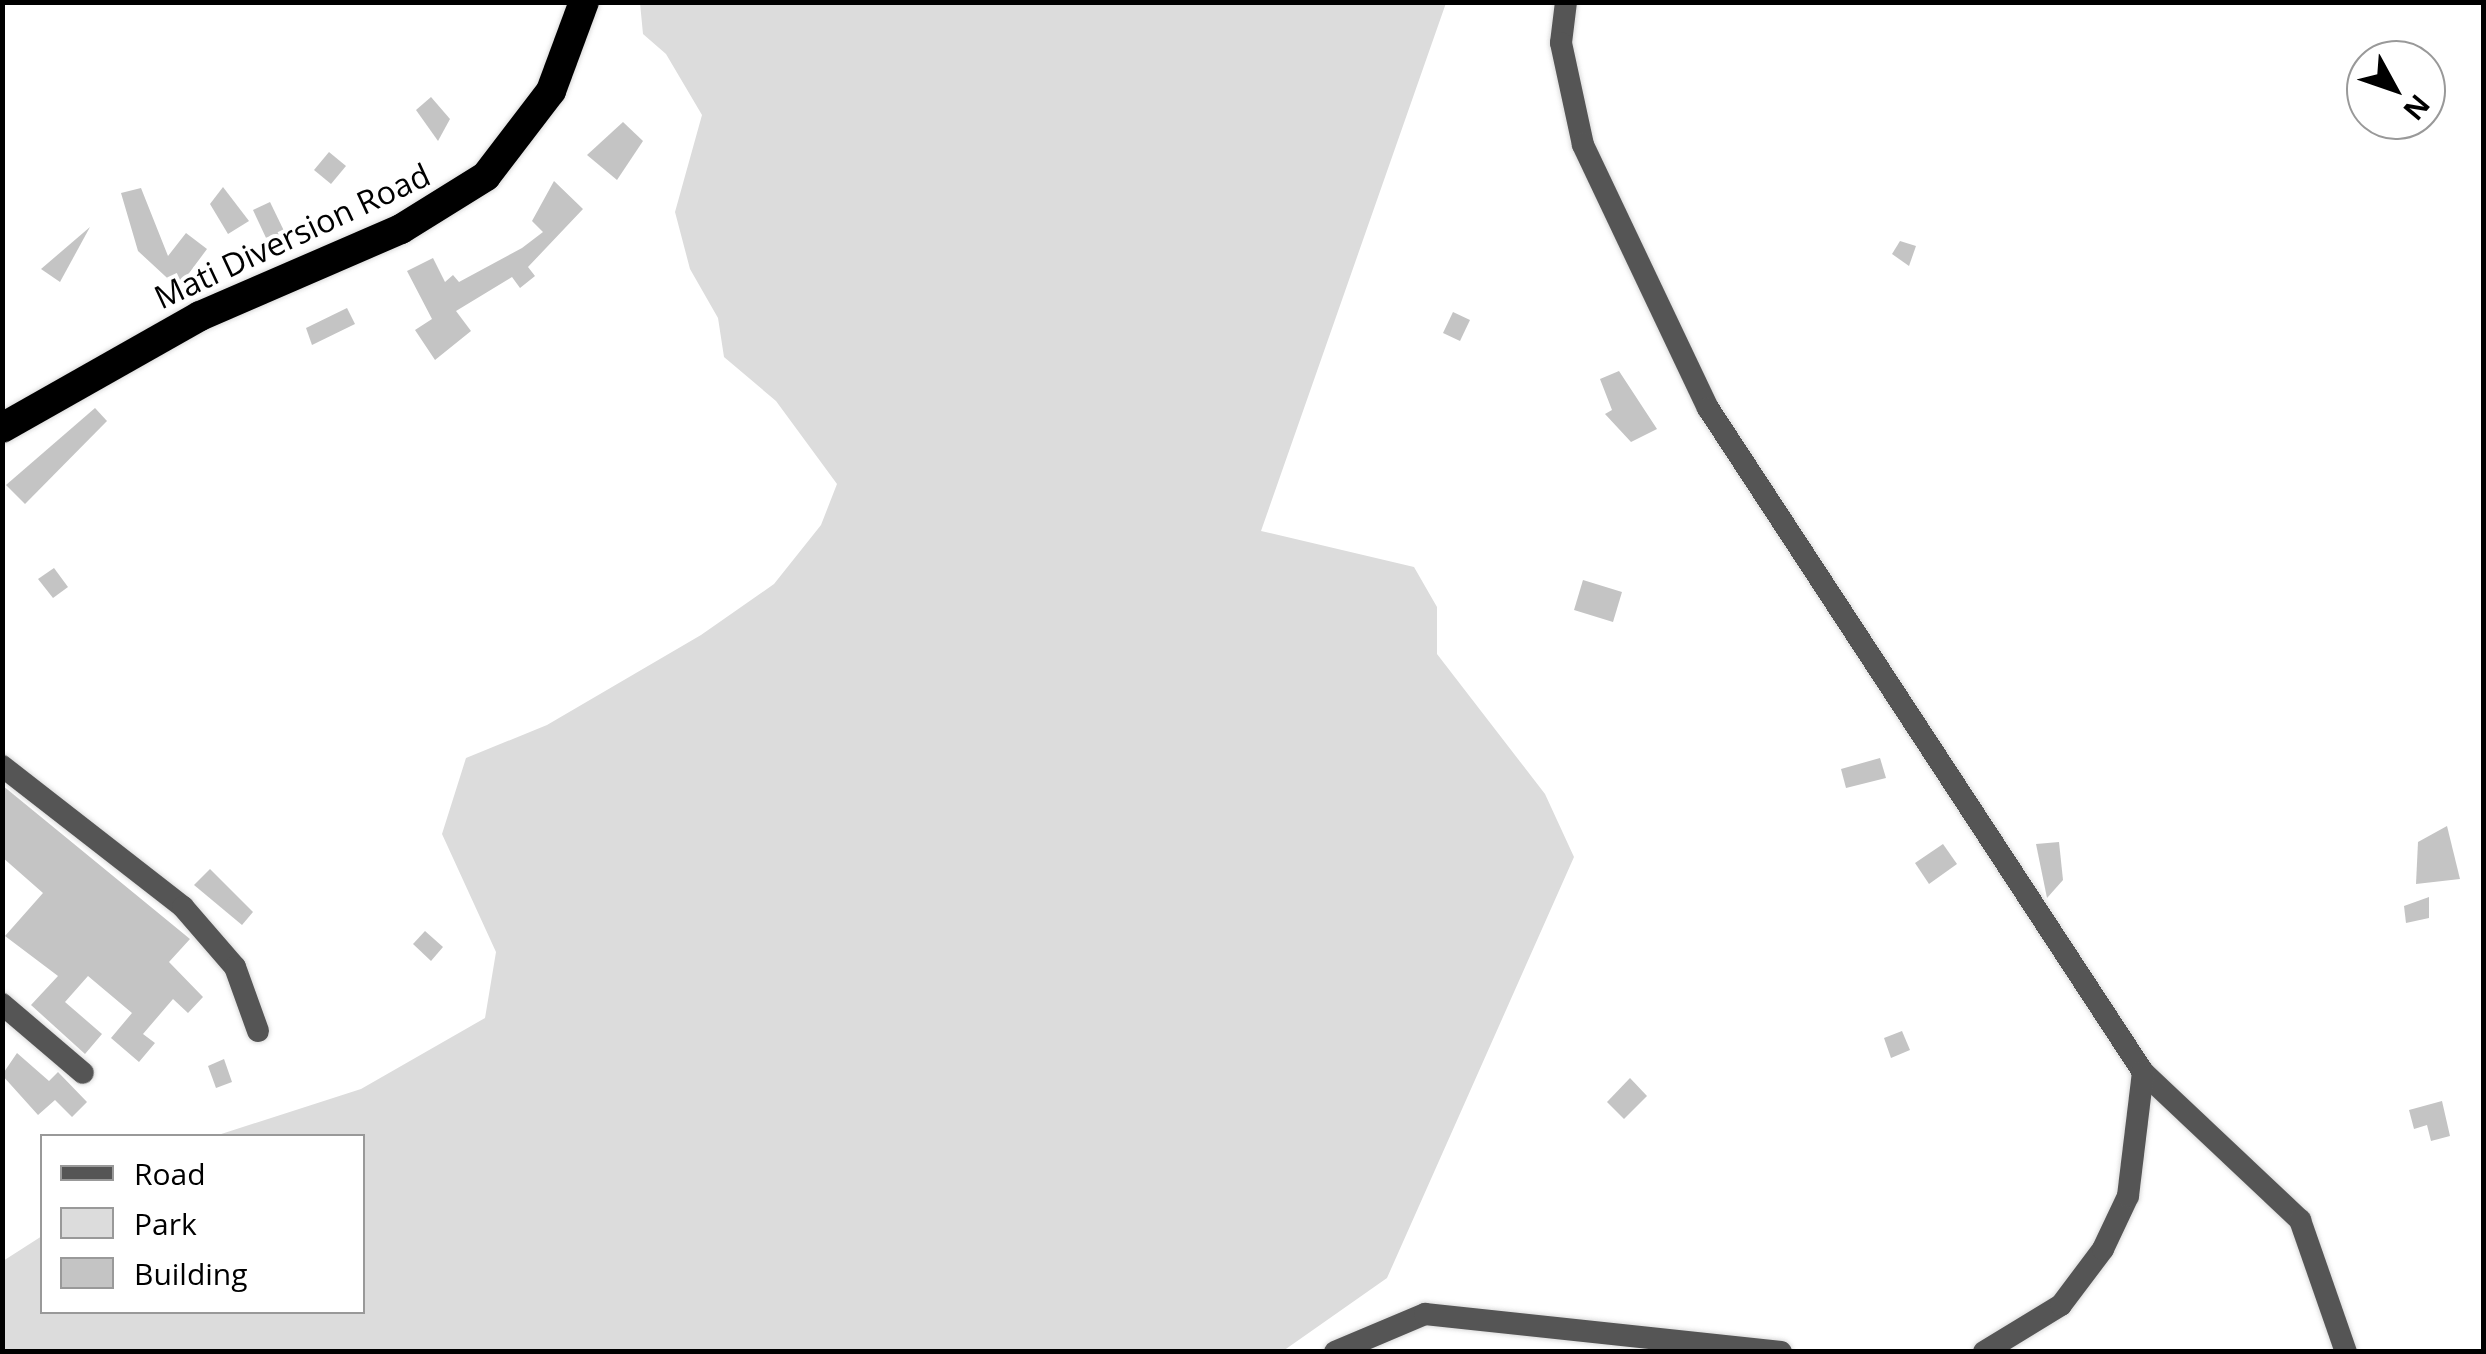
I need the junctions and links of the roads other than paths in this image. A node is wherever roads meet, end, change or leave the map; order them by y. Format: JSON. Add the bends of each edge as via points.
{"nodes":[{"id":1,"x":584,"y":2,"type":"edge"},
{"id":2,"x":1566,"y":2,"type":"edge"},
{"id":3,"x":2,"y":428,"type":"edge"},
{"id":4,"x":2,"y":766,"type":"edge"},
{"id":5,"x":2,"y":1004,"type":"edge"},
{"id":6,"x":258,"y":1031,"type":"dead end"},
{"id":7,"x":83,"y":1072,"type":"dead end"},
{"id":8,"x":2143,"y":1072,"type":"junction"},
{"id":9,"x":1335,"y":1352,"type":"edge"},
{"id":10,"x":1781,"y":1352,"type":"edge"},
{"id":11,"x":1984,"y":1352,"type":"edge"},
{"id":12,"x":2346,"y":1352,"type":"edge"}],
"edges":[{"from":1,"to":3,"type":"highway","name":"Mati Diversion Road","via":[[551,91],[486,176],[401,228],[200,316]]},
{"from":2,"to":8,"type":"street","via":[[1561,43],[1582,145],[1708,408]]},
{"from":4,"to":6,"type":"street","via":[[183,907],[235,967]]},
{"from":5,"to":7,"type":"street"},
{"from":8,"to":11,"type":"street","via":[[2128,1196],[2103,1249],[2061,1305]]},
{"from":8,"to":12,"type":"street","via":[[2300,1220]]},
{"from":9,"to":10,"type":"street","via":[[1424,1314]]}]}
